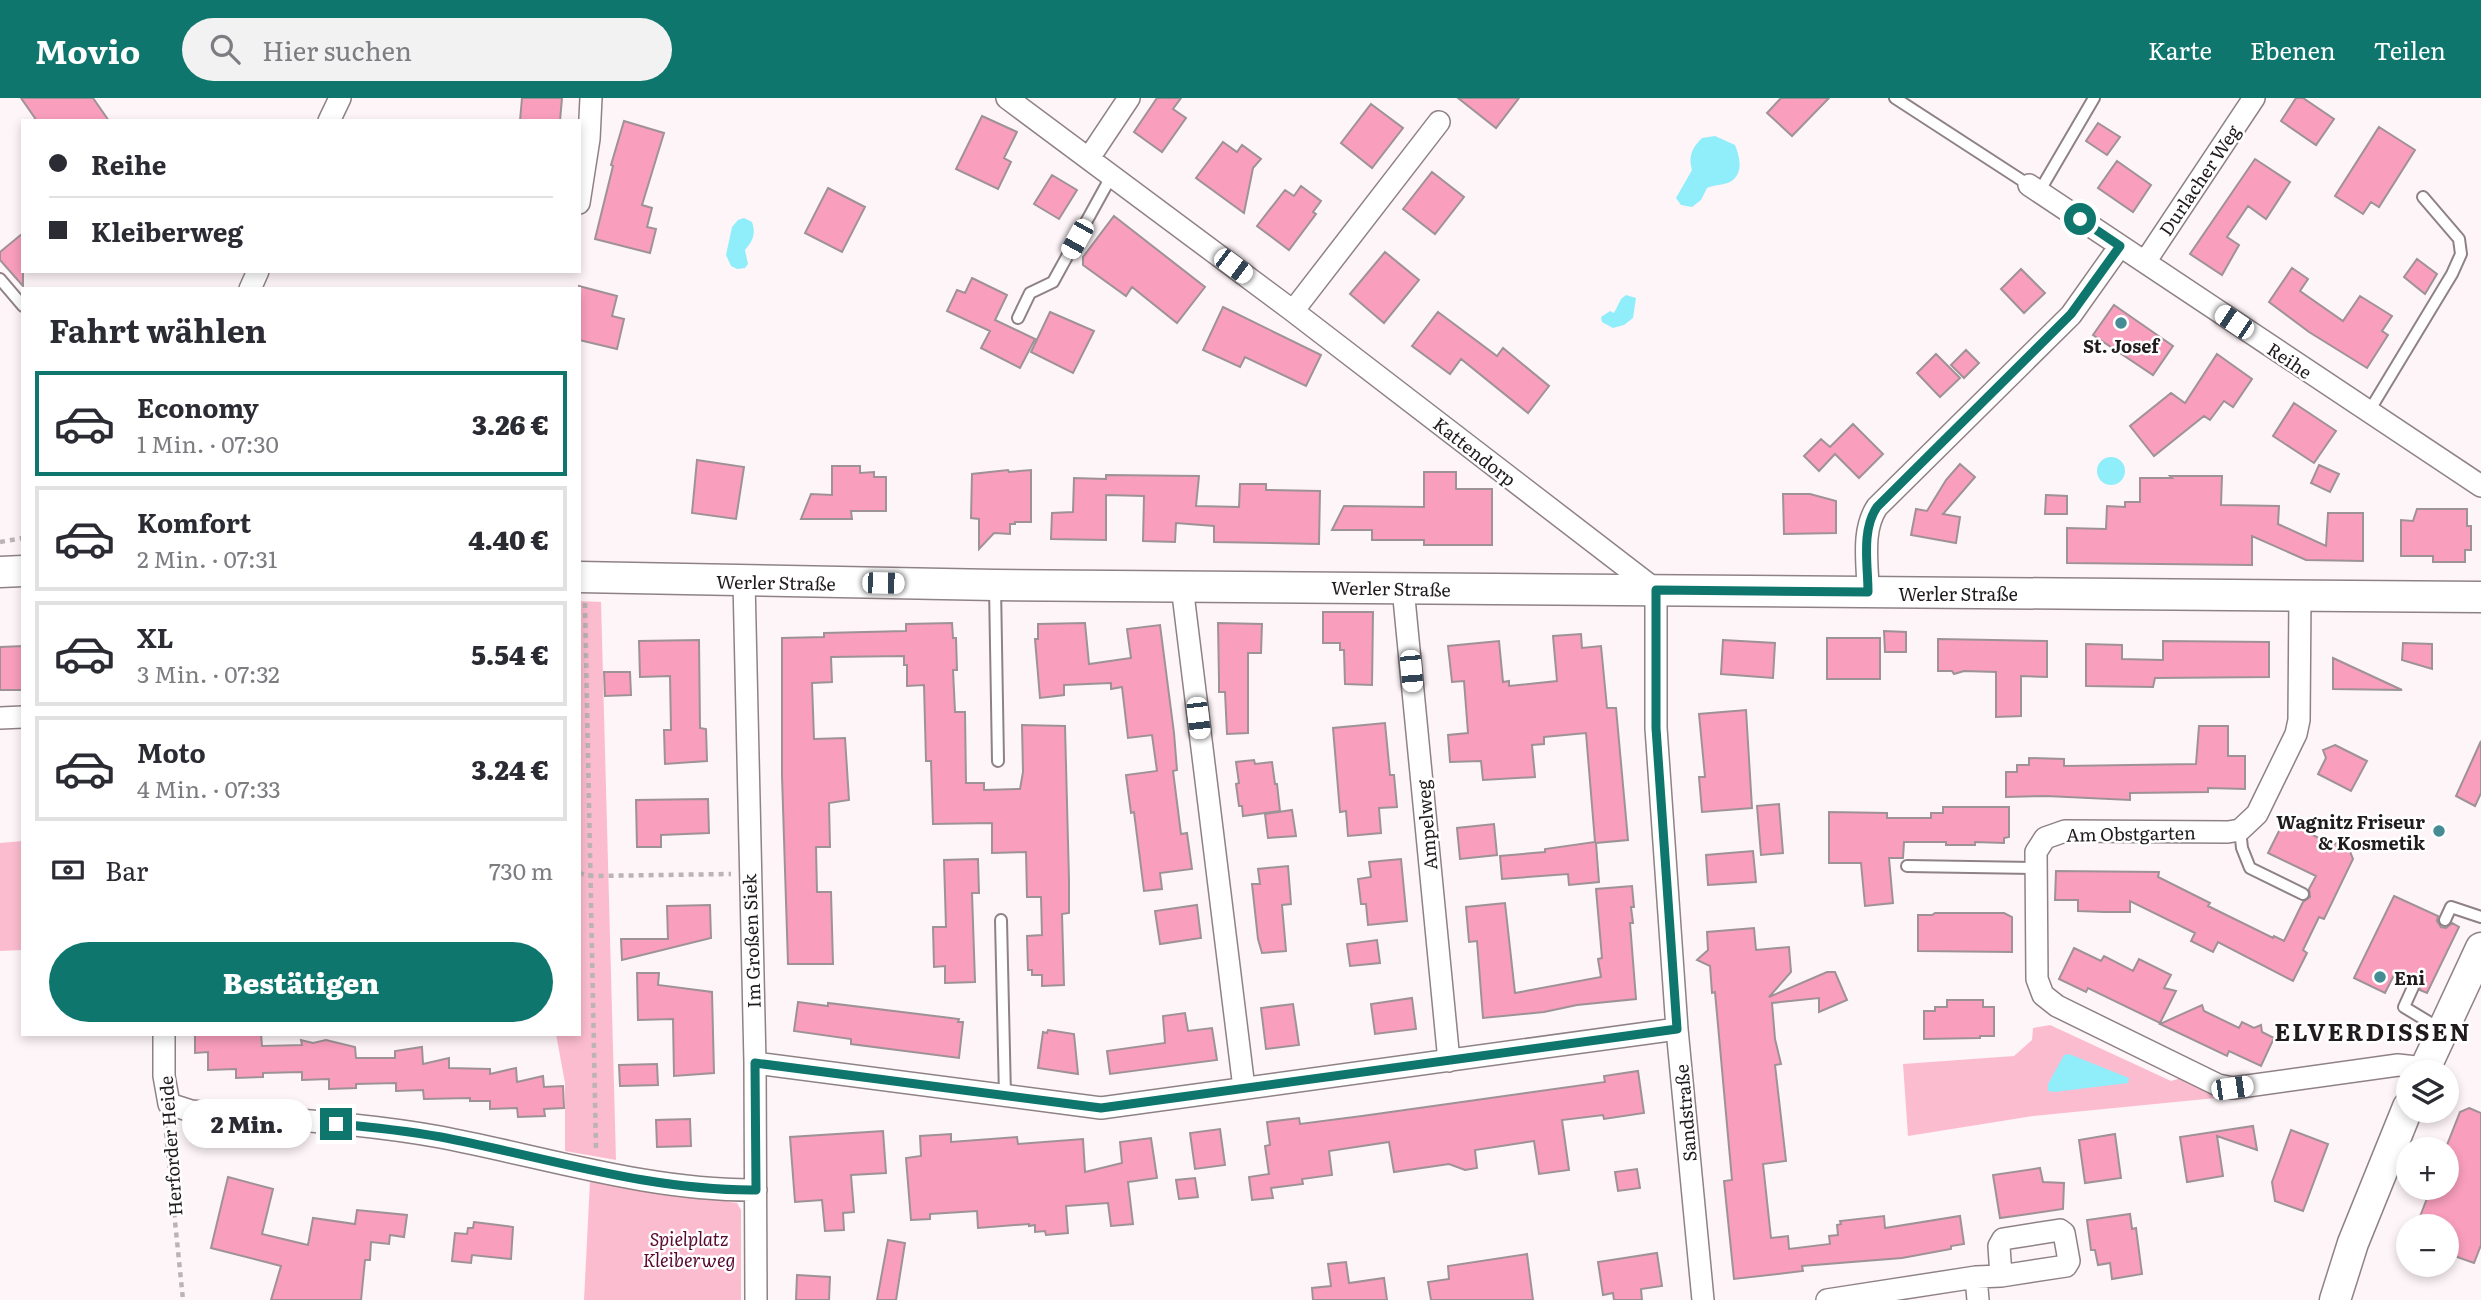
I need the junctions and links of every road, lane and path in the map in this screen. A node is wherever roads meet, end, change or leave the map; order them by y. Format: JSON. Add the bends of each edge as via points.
{"nodes":[{"id":1,"x":340,"y":98,"type":"edge"},
{"id":2,"x":591,"y":98,"type":"edge"},
{"id":3,"x":1007,"y":98,"type":"edge"},
{"id":4,"x":1129,"y":98,"type":"edge"},
{"id":5,"x":1895,"y":98,"type":"edge"},
{"id":6,"x":2094,"y":98,"type":"edge"},
{"id":7,"x":2254,"y":98,"type":"edge"},
{"id":8,"x":330,"y":119,"type":"edge"},
{"id":9,"x":1439,"y":122,"type":"dead end"},
{"id":10,"x":1089,"y":158,"type":"junction"},
{"id":11,"x":1112,"y":175,"type":"junction"},
{"id":12,"x":2034,"y":189,"type":"junction"},
{"id":13,"x":581,"y":190,"type":"edge"},
{"id":14,"x":2423,"y":197,"type":"dead end"},
{"id":15,"x":2120,"y":246,"type":"junction"},
{"id":16,"x":2145,"y":262,"type":"junction"},
{"id":17,"x":0,"y":279,"type":"edge"},
{"id":18,"x":21,"y":304,"type":"edge"},
{"id":19,"x":1293,"y":311,"type":"junction"},
{"id":20,"x":1018,"y":318,"type":"dead end"},
{"id":21,"x":2368,"y":413,"type":"junction"},
{"id":22,"x":2481,"y":486,"type":"edge"},
{"id":23,"x":21,"y":538,"type":"edge"},
{"id":24,"x":0,"y":542,"type":"edge"},
{"id":25,"x":21,"y":571,"type":"edge"},
{"id":26,"x":0,"y":572,"type":"edge"},
{"id":27,"x":582,"y":577,"type":"edge"},
{"id":28,"x":744,"y":581,"type":"junction"},
{"id":29,"x":995,"y":585,"type":"junction"},
{"id":30,"x":1182,"y":586,"type":"junction"},
{"id":31,"x":1404,"y":588,"type":"junction"},
{"id":32,"x":1656,"y":590,"type":"junction"},
{"id":33,"x":1868,"y":592,"type":"junction"},
{"id":34,"x":2300,"y":595,"type":"junction"},
{"id":35,"x":2481,"y":597,"type":"edge"},
{"id":36,"x":21,"y":717,"type":"edge"},
{"id":37,"x":0,"y":718,"type":"edge"},
{"id":38,"x":998,"y":761,"type":"dead end"},
{"id":39,"x":2240,"y":830,"type":"junction"},
{"id":40,"x":1907,"y":866,"type":"dead end"},
{"id":41,"x":2035,"y":868,"type":"junction"},
{"id":42,"x":749,"y":873,"type":"junction"},
{"id":43,"x":581,"y":874,"type":"edge"},
{"id":44,"x":590,"y":876,"type":"junction"},
{"id":45,"x":2303,"y":894,"type":"dead end"},
{"id":46,"x":2481,"y":917,"type":"edge"},
{"id":47,"x":1001,"y":920,"type":"dead end"},
{"id":48,"x":2445,"y":920,"type":"dead end"},
{"id":49,"x":2481,"y":948,"type":"edge"},
{"id":50,"x":2413,"y":987,"type":"dead end"},
{"id":51,"x":1677,"y":1029,"type":"junction"},
{"id":52,"x":2442,"y":1030,"type":"junction"},
{"id":53,"x":164,"y":1036,"type":"edge"},
{"id":54,"x":2428,"y":1060,"type":"edge"},
{"id":55,"x":1449,"y":1061,"type":"junction"},
{"id":56,"x":755,"y":1063,"type":"junction"},
{"id":57,"x":2396,"y":1065,"type":"edge"},
{"id":58,"x":1244,"y":1088,"type":"junction"},
{"id":59,"x":1006,"y":1096,"type":"junction"},
{"id":60,"x":169,"y":1104,"type":"junction"},
{"id":61,"x":2402,"y":1123,"type":"edge"},
{"id":62,"x":596,"y":1172,"type":"junction"},
{"id":63,"x":756,"y":1190,"type":"junction"},
{"id":64,"x":2001,"y":1276,"type":"dead end"},
{"id":65,"x":1976,"y":1277,"type":"junction"},
{"id":66,"x":183,"y":1300,"type":"edge"},
{"id":67,"x":757,"y":1300,"type":"edge"},
{"id":68,"x":1703,"y":1300,"type":"edge"},
{"id":69,"x":1827,"y":1300,"type":"edge"},
{"id":70,"x":1978,"y":1300,"type":"edge"},
{"id":71,"x":2334,"y":1300,"type":"edge"}],
"edges":[{"from":1,"to":8,"type":"street"},
{"from":2,"to":13,"type":"street"},
{"from":3,"to":10,"type":"street","name":"Kattendorp"},
{"from":4,"to":10,"type":"street"},
{"from":5,"to":12,"type":"lane"},
{"from":6,"to":12,"type":"lane"},
{"from":7,"to":16,"type":"street","name":"Durlacher Weg"},
{"from":9,"to":19,"type":"street"},
{"from":10,"to":11,"type":"street","name":"Kattendorp"},
{"from":11,"to":19,"type":"street","name":"Kattendorp"},
{"from":11,"to":20,"type":"lane","via":[[1053,282],[1030,293]]},
{"from":12,"to":15,"type":"street","name":"Reihe"},
{"from":14,"to":21,"type":"lane","via":[[2459,239],[2461,254]]},
{"from":15,"to":16,"type":"street","name":"Reihe"},
{"from":15,"to":33,"type":"street","via":[[2071,314],[1877,507],[1867,532]]},
{"from":16,"to":21,"type":"street","name":"Reihe"},
{"from":17,"to":18,"type":"lane"},
{"from":19,"to":32,"type":"street","name":"Kattendorp"},
{"from":21,"to":22,"type":"street","name":"Reihe"},
{"from":23,"to":24,"type":"path"},
{"from":25,"to":26,"type":"main road"},
{"from":27,"to":28,"type":"main road","name":"Werler Straße"},
{"from":27,"to":44,"type":"path"},
{"from":28,"to":29,"type":"main road","name":"Werler Straße"},
{"from":28,"to":42,"type":"street","name":"Im Großen Siek"},
{"from":29,"to":30,"type":"main road","name":"Werler Straße"},
{"from":29,"to":38,"type":"lane"},
{"from":30,"to":31,"type":"main road","name":"Werler Straße"},
{"from":30,"to":58,"type":"street"},
{"from":31,"to":32,"type":"main road","name":"Werler Straße"},
{"from":31,"to":55,"type":"street","name":"Ampelweg"},
{"from":32,"to":33,"type":"main road","name":"Werler Straße"},
{"from":32,"to":51,"type":"street","name":"Sandstraße","via":[[1656,728]]},
{"from":33,"to":34,"type":"main road","name":"Werler Straße"},
{"from":34,"to":35,"type":"main road","name":"Werler Straße"},
{"from":34,"to":39,"type":"street","via":[[2296,734],[2257,814]]},
{"from":36,"to":37,"type":"street"},
{"from":39,"to":41,"type":"street","name":"Am Obstgarten","via":[[2066,831],[2045,838],[2036,852]]},
{"from":39,"to":45,"type":"lane","via":[[2250,868]]},
{"from":40,"to":41,"type":"lane"},
{"from":41,"to":57,"type":"street","name":"Am Obstgarten","via":[[2037,979],[2043,995],[2057,1006],[2232,1088]]},
{"from":42,"to":44,"type":"path"},
{"from":42,"to":56,"type":"street","name":"Im Großen Siek"},
{"from":43,"to":44,"type":"path"},
{"from":44,"to":62,"type":"path"},
{"from":46,"to":48,"type":"lane","via":[[2451,907]]},
{"from":47,"to":59,"type":"lane"},
{"from":49,"to":52,"type":"main road"},
{"from":50,"to":52,"type":"lane","via":[[2404,1007]]},
{"from":51,"to":55,"type":"street"},
{"from":51,"to":68,"type":"street","name":"Sandstraße"},
{"from":52,"to":54,"type":"main road"},
{"from":53,"to":60,"type":"street","name":"Herforder Heide"},
{"from":55,"to":58,"type":"street"},
{"from":56,"to":59,"type":"street"},
{"from":56,"to":63,"type":"street","name":"Im Großen Siek"},
{"from":58,"to":59,"type":"street","via":[[1101,1108]]},
{"from":60,"to":62,"type":"street","via":[[191,1111],[404,1131]]},
{"from":60,"to":66,"type":"path","name":"Herforder Heide","via":[[164,1125]]},
{"from":61,"to":71,"type":"main road"},
{"from":62,"to":63,"type":"street","via":[[721,1190]]},
{"from":63,"to":67,"type":"street","name":"Im Großen Siek"},
{"from":64,"to":65,"type":"street"},
{"from":65,"to":69,"type":"street"},
{"from":65,"to":70,"type":"street"}]}
